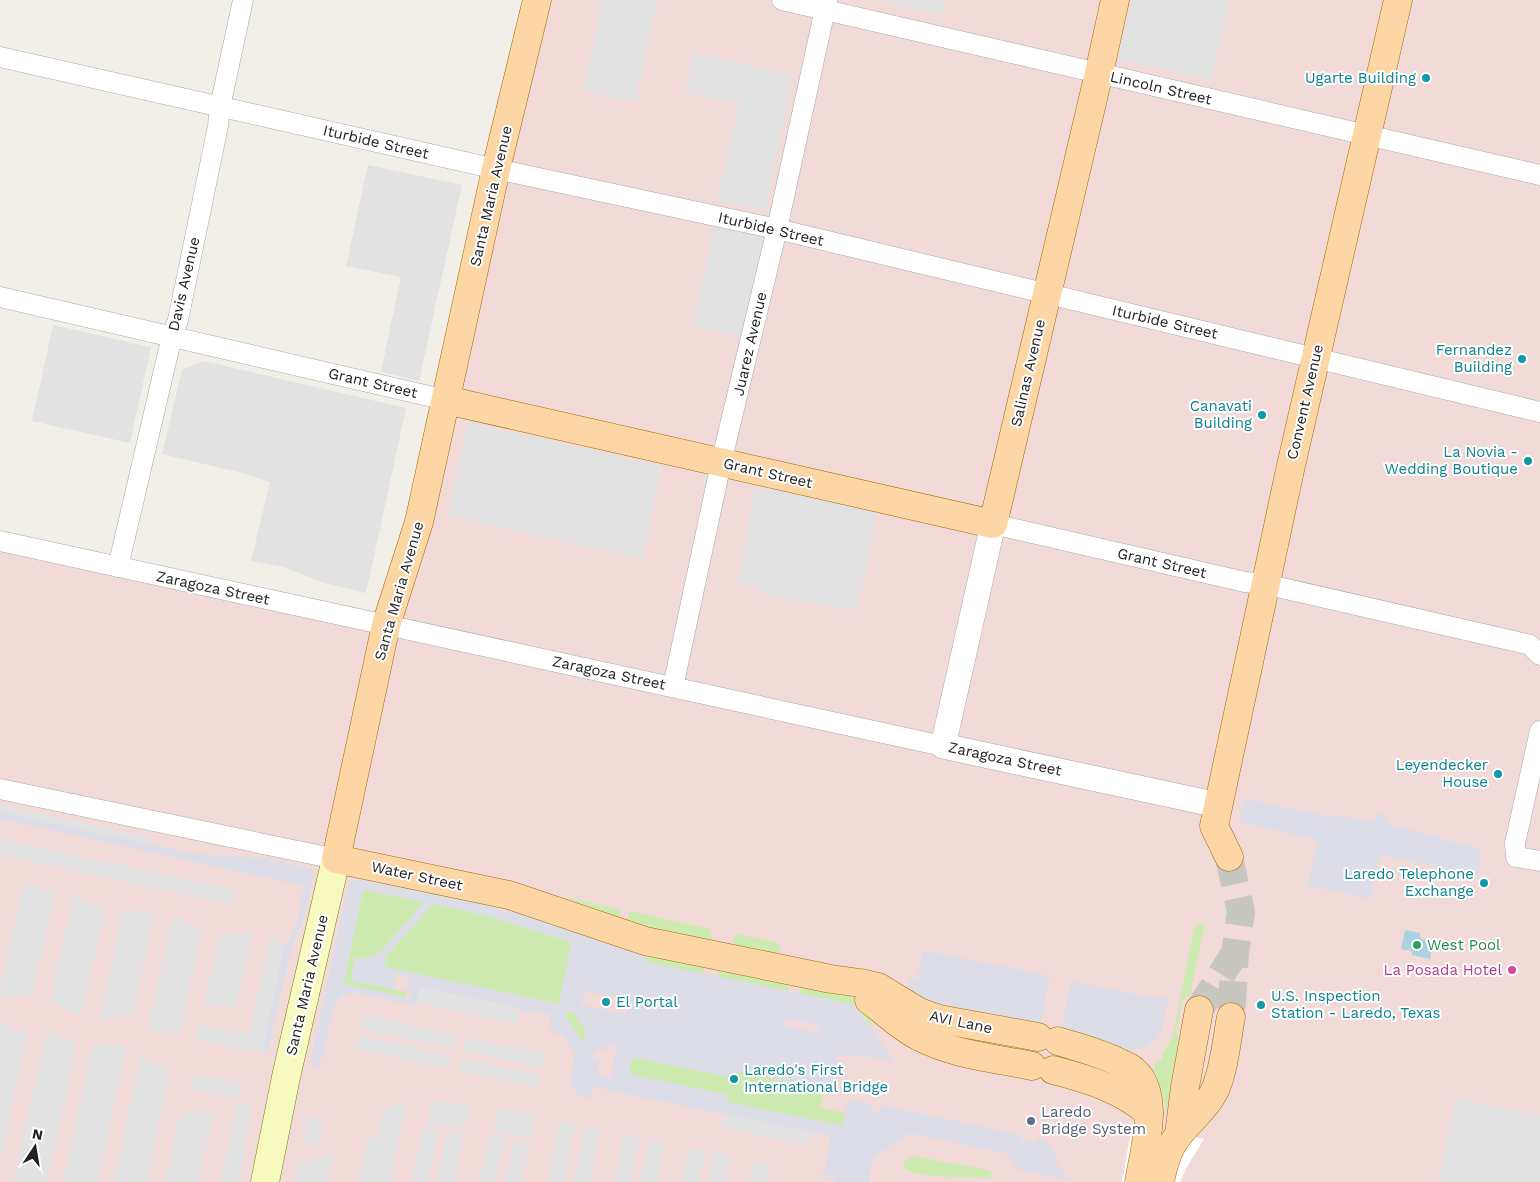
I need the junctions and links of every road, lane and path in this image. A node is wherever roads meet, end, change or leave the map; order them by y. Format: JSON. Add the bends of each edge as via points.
{"nodes":[{"id":1,"x":243,"y":0,"type":"edge"},
{"id":2,"x":537,"y":0,"type":"edge"},
{"id":3,"x":782,"y":0,"type":"edge"},
{"id":4,"x":1115,"y":0,"type":"edge"},
{"id":5,"x":1398,"y":0,"type":"edge"},
{"id":6,"x":826,"y":5,"type":"edge"},
{"id":7,"x":0,"y":57,"type":"edge"},
{"id":8,"x":1099,"y":73,"type":"junction"},
{"id":9,"x":220,"y":107,"type":"junction"},
{"id":10,"x":1366,"y":135,"type":"junction"},
{"id":11,"x":496,"y":170,"type":"junction"},
{"id":12,"x":1540,"y":175,"type":"edge"},
{"id":13,"x":777,"y":229,"type":"junction"},
{"id":14,"x":1047,"y":294,"type":"junction"},
{"id":15,"x":0,"y":297,"type":"edge"},
{"id":16,"x":172,"y":336,"type":"junction"},
{"id":17,"x":1315,"y":358,"type":"junction"},
{"id":18,"x":446,"y":400,"type":"junction"},
{"id":19,"x":1540,"y":412,"type":"edge"},
{"id":20,"x":721,"y":463,"type":"junction"},
{"id":21,"x":993,"y":524,"type":"junction"},
{"id":22,"x":0,"y":541,"type":"edge"},
{"id":23,"x":118,"y":567,"type":"junction"},
{"id":24,"x":1265,"y":584,"type":"junction"},
{"id":25,"x":386,"y":625,"type":"junction"},
{"id":26,"x":1537,"y":652,"type":"edge"},
{"id":27,"x":673,"y":687,"type":"junction"},
{"id":28,"x":1540,"y":732,"type":"edge"},
{"id":29,"x":943,"y":746,"type":"junction"},
{"id":30,"x":0,"y":789,"type":"edge"},
{"id":31,"x":1216,"y":816,"type":"junction"},
{"id":32,"x":1229,"y":857,"type":"tunnel mouth"},
{"id":33,"x":336,"y":859,"type":"junction"},
{"id":34,"x":1540,"y":861,"type":"edge"},
{"id":35,"x":831,"y":980,"type":"junction"},
{"id":36,"x":1223,"y":1015,"type":"tunnel mouth"},
{"id":37,"x":1148,"y":1121,"type":"junction"},
{"id":38,"x":265,"y":1182,"type":"edge"},
{"id":39,"x":1139,"y":1182,"type":"edge"},
{"id":40,"x":1160,"y":1182,"type":"edge"}],
"edges":[{"from":1,"to":9,"type":"street","name":"Davis Avenue"},
{"from":2,"to":11,"type":"main road","name":"Santa Maria Avenue"},
{"from":3,"to":6,"type":"street","name":"Lincoln Street"},
{"from":4,"to":8,"type":"main road","name":"Salinas Avenue"},
{"from":5,"to":10,"type":"main road","name":"Convent Avenue"},
{"from":6,"to":8,"type":"street","name":"Lincoln Street"},
{"from":6,"to":13,"type":"street","name":"Juarez Avenue"},
{"from":7,"to":9,"type":"street","name":"Iturbide Street"},
{"from":8,"to":10,"type":"street","name":"Lincoln Street"},
{"from":8,"to":14,"type":"main road","name":"Salinas Avenue"},
{"from":9,"to":11,"type":"street","name":"Iturbide Street"},
{"from":9,"to":16,"type":"street","name":"Davis Avenue","via":[[178,320]]},
{"from":10,"to":12,"type":"street","name":"Lincoln Street"},
{"from":10,"to":17,"type":"main road","name":"Convent Avenue"},
{"from":11,"to":13,"type":"street","name":"Iturbide Street"},
{"from":11,"to":18,"type":"main road","name":"Santa Maria Avenue"},
{"from":13,"to":14,"type":"street","name":"Iturbide Street"},
{"from":13,"to":20,"type":"street","name":"Juarez Avenue"},
{"from":14,"to":17,"type":"street","name":"Iturbide Street"},
{"from":14,"to":21,"type":"main road","name":"Salinas Avenue"},
{"from":15,"to":16,"type":"street","name":"Grant Street"},
{"from":16,"to":18,"type":"street","name":"Grant Street"},
{"from":16,"to":23,"type":"street","name":"Davis Avenue"},
{"from":17,"to":19,"type":"street","name":"Iturbide Street"},
{"from":17,"to":24,"type":"main road","name":"Convent Avenue"},
{"from":18,"to":20,"type":"main road","name":"Grant Street"},
{"from":18,"to":25,"type":"main road","name":"Santa Maria Avenue","via":[[419,522]]},
{"from":20,"to":21,"type":"main road","name":"Grant Street"},
{"from":20,"to":27,"type":"street","name":"Juarez Avenue"},
{"from":21,"to":24,"type":"street","name":"Grant Street","via":[[1247,583]]},
{"from":21,"to":29,"type":"street","name":"Salinas Avenue"},
{"from":22,"to":23,"type":"street","name":"Zaragoza Street"},
{"from":23,"to":25,"type":"street","name":"Zaragoza Street"},
{"from":24,"to":26,"type":"street","name":"Grant Street","via":[[1518,642]]},
{"from":24,"to":31,"type":"main road","name":"Convent Avenue"},
{"from":25,"to":27,"type":"street","name":"Zaragoza Street"},
{"from":25,"to":33,"type":"main road","name":"Santa Maria Avenue"},
{"from":27,"to":29,"type":"street","name":"Zaragoza Street"},
{"from":28,"to":34,"type":"street","via":[[1515,843],[1516,857]]},
{"from":29,"to":31,"type":"street","name":"Zaragoza Street"},
{"from":30,"to":33,"type":"street","name":"Water Street"},
{"from":31,"to":32,"type":"main road"},
{"from":33,"to":35,"type":"main road","name":"Water Street","via":[[509,896],[646,941]]},
{"from":33,"to":38,"type":"main road","name":"Santa Maria Avenue"},
{"from":35,"to":37,"type":"main road","via":[[862,996],[920,1037],[960,1051],[1082,1078],[1135,1101]]},
{"from":35,"to":37,"type":"main road","name":"AVI Lane","via":[[878,987],[919,1012],[939,1019],[1048,1039],[1106,1056],[1133,1069],[1142,1080],[1148,1096]]},
{"from":36,"to":40,"type":"main road","via":[[1220,1077],[1215,1091],[1179,1134],[1168,1153]]},
{"from":37,"to":39,"type":"main road","name":"AVI Lane"}]}
